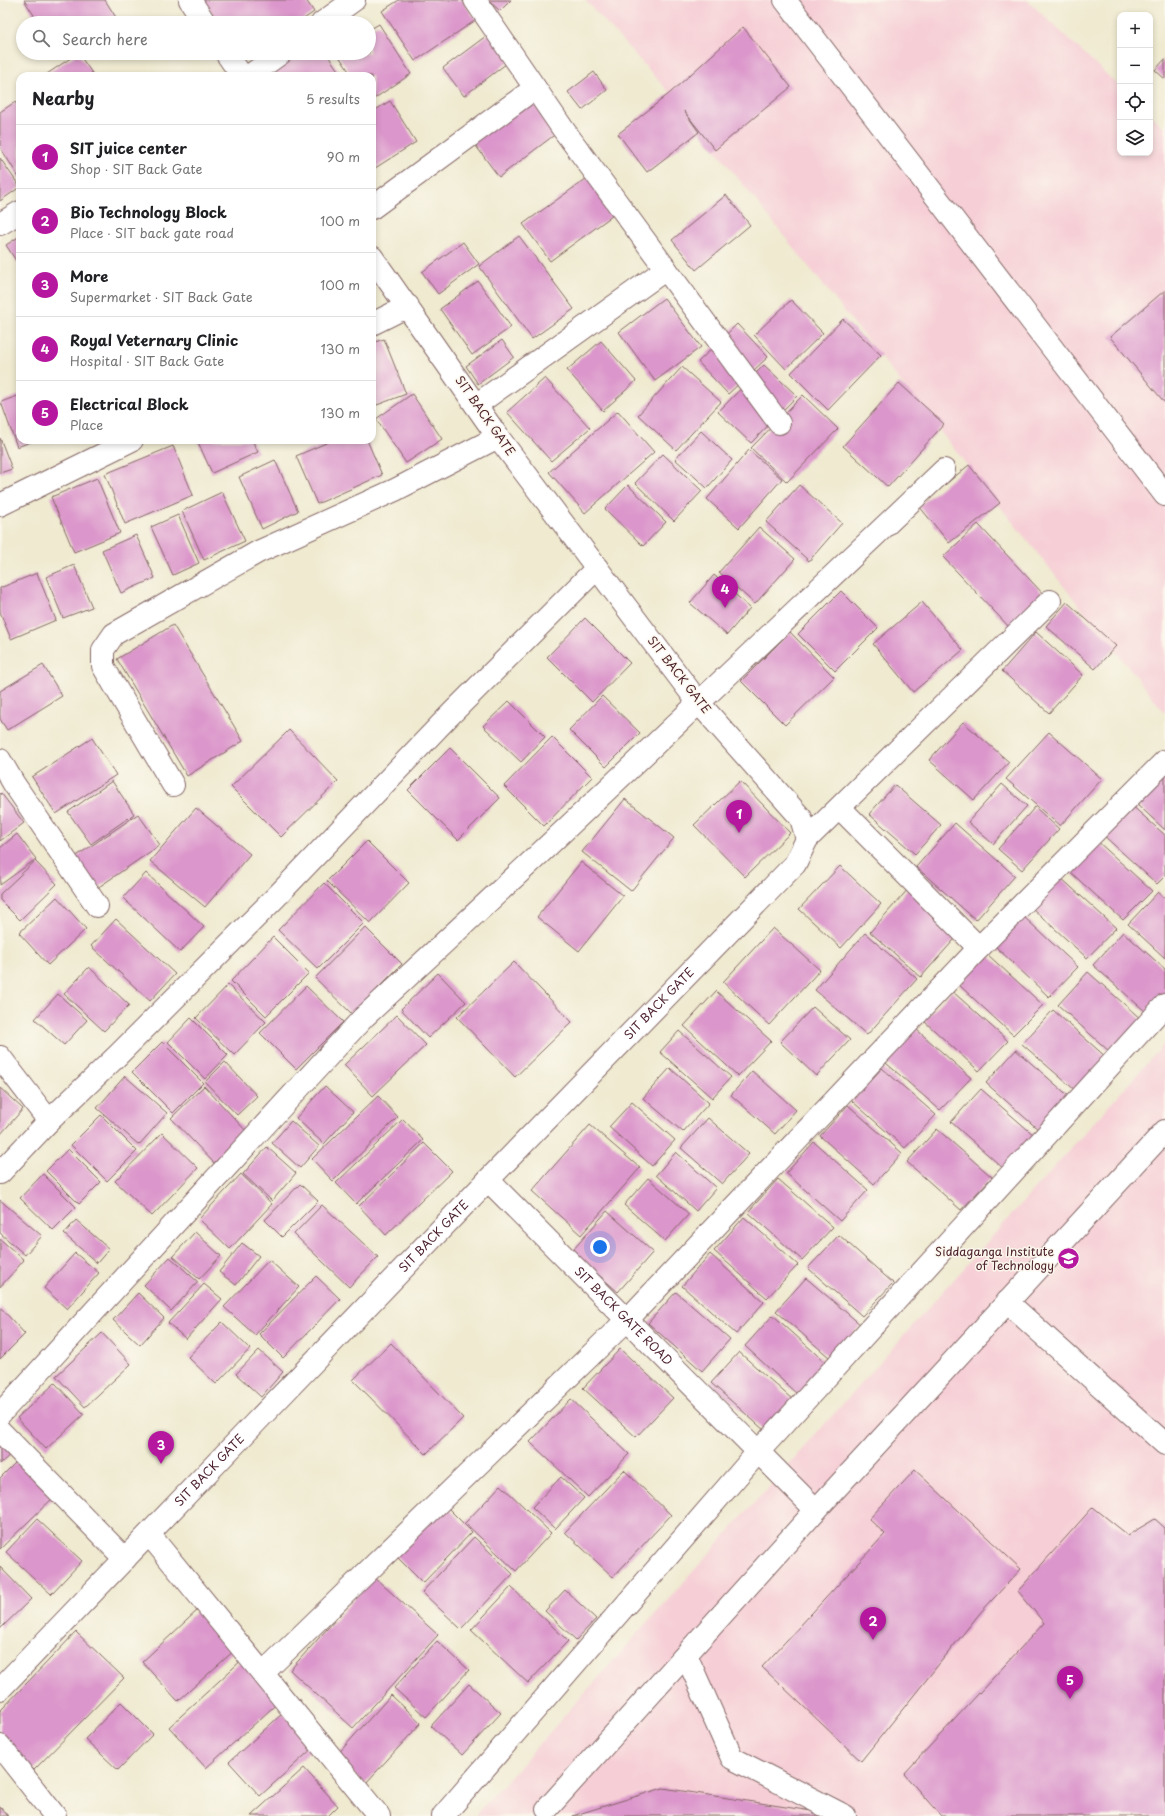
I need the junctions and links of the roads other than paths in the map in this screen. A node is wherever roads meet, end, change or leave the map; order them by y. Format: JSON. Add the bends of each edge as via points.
{"nodes":[{"id":1,"x":190,"y":0,"type":"edge"},
{"id":2,"x":354,"y":0,"type":"edge"},
{"id":3,"x":475,"y":0,"type":"edge"},
{"id":4,"x":785,"y":0,"type":"edge"},
{"id":5,"x":200,"y":16,"type":"edge"},
{"id":6,"x":332,"y":16,"type":"edge"},
{"id":7,"x":231,"y":60,"type":"edge"},
{"id":8,"x":271,"y":60,"type":"edge"},
{"id":9,"x":239,"y":72,"type":"edge"},
{"id":10,"x":255,"y":72,"type":"edge"},
{"id":11,"x":535,"y":88,"type":"junction"},
{"id":12,"x":376,"y":205,"type":"edge"},
{"id":13,"x":16,"y":214,"type":"edge"},
{"id":14,"x":0,"y":224,"type":"edge"},
{"id":15,"x":376,"y":262,"type":"edge"},
{"id":16,"x":666,"y":269,"type":"junction"},
{"id":17,"x":408,"y":306,"type":"junction"},
{"id":18,"x":376,"y":322,"type":"edge"},
{"id":19,"x":476,"y":405,"type":"junction"},
{"id":20,"x":779,"y":423,"type":"dead end"},
{"id":21,"x":498,"y":437,"type":"junction"},
{"id":22,"x":124,"y":444,"type":"edge"},
{"id":23,"x":944,"y":470,"type":"dead end"},
{"id":24,"x":1165,"y":495,"type":"edge"},
{"id":25,"x":0,"y":505,"type":"edge"},
{"id":26,"x":597,"y":568,"type":"junction"},
{"id":27,"x":1050,"y":601,"type":"dead end"},
{"id":28,"x":698,"y":702,"type":"junction"},
{"id":29,"x":0,"y":760,"type":"edge"},
{"id":30,"x":1165,"y":762,"type":"edge"},
{"id":31,"x":173,"y":785,"type":"dead end"},
{"id":32,"x":840,"y":808,"type":"junction"},
{"id":33,"x":807,"y":839,"type":"junction"},
{"id":34,"x":97,"y":906,"type":"dead end"},
{"id":35,"x":979,"y":948,"type":"junction"},
{"id":36,"x":1165,"y":1006,"type":"edge"},
{"id":37,"x":0,"y":1057,"type":"edge"},
{"id":38,"x":49,"y":1121,"type":"junction"},
{"id":39,"x":1165,"y":1131,"type":"edge"},
{"id":40,"x":0,"y":1173,"type":"edge"},
{"id":41,"x":488,"y":1180,"type":"junction"},
{"id":42,"x":1007,"y":1302,"type":"junction"},
{"id":43,"x":628,"y":1319,"type":"junction"},
{"id":44,"x":0,"y":1414,"type":"edge"},
{"id":45,"x":0,"y":1431,"type":"edge"},
{"id":46,"x":1165,"y":1444,"type":"edge"},
{"id":47,"x":758,"y":1452,"type":"junction"},
{"id":48,"x":816,"y":1510,"type":"junction"},
{"id":49,"x":149,"y":1534,"type":"junction"},
{"id":50,"x":125,"y":1559,"type":"junction"},
{"id":51,"x":686,"y":1655,"type":"junction"},
{"id":52,"x":263,"y":1673,"type":"junction"},
{"id":53,"x":0,"y":1689,"type":"edge"},
{"id":54,"x":0,"y":1746,"type":"edge"},
{"id":55,"x":547,"y":1809,"type":"dead end"},
{"id":56,"x":55,"y":1816,"type":"edge"},
{"id":57,"x":379,"y":1816,"type":"edge"},
{"id":58,"x":443,"y":1816,"type":"edge"},
{"id":59,"x":845,"y":1816,"type":"edge"}],
"edges":[{"from":1,"to":5,"type":"street"},
{"from":2,"to":6,"type":"street"},
{"from":3,"to":11,"type":"street"},
{"from":4,"to":24,"type":"street"},
{"from":7,"to":9,"type":"street"},
{"from":8,"to":10,"type":"street"},
{"from":11,"to":12,"type":"street"},
{"from":11,"to":16,"type":"street"},
{"from":13,"to":14,"type":"street"},
{"from":15,"to":17,"type":"street","name":"SIT BACK GATE"},
{"from":16,"to":19,"type":"street"},
{"from":16,"to":20,"type":"street"},
{"from":17,"to":18,"type":"street"},
{"from":17,"to":19,"type":"street","name":"SIT BACK GATE"},
{"from":19,"to":21,"type":"street","name":"SIT BACK GATE"},
{"from":21,"to":26,"type":"street","name":"SIT BACK GATE"},
{"from":21,"to":31,"type":"street","via":[[395,490],[258,552],[114,634],[103,650],[103,666]]},
{"from":22,"to":25,"type":"street"},
{"from":23,"to":28,"type":"street"},
{"from":26,"to":28,"type":"street","name":"SIT BACK GATE"},
{"from":26,"to":38,"type":"street","via":[[122,1052]]},
{"from":27,"to":32,"type":"street"},
{"from":28,"to":33,"type":"street","name":"SIT BACK GATE","via":[[801,818]]},
{"from":28,"to":44,"type":"street","via":[[363,1018]]},
{"from":29,"to":34,"type":"street"},
{"from":30,"to":35,"type":"street"},
{"from":32,"to":33,"type":"street"},
{"from":32,"to":35,"type":"street"},
{"from":33,"to":41,"type":"street","name":"SIT BACK GATE","via":[[795,864]]},
{"from":35,"to":43,"type":"street"},
{"from":36,"to":47,"type":"street"},
{"from":37,"to":38,"type":"street"},
{"from":38,"to":40,"type":"street"},
{"from":39,"to":42,"type":"street"},
{"from":41,"to":43,"type":"street","name":"SIT BACK GATE ROAD"},
{"from":41,"to":49,"type":"street","name":"SIT BACK GATE"},
{"from":42,"to":46,"type":"street"},
{"from":42,"to":48,"type":"street"},
{"from":43,"to":47,"type":"street","name":"SIT BACK GATE ROAD"},
{"from":43,"to":52,"type":"street"},
{"from":45,"to":50,"type":"street"},
{"from":47,"to":48,"type":"street","name":"SIT BACK GATE ROAD"},
{"from":47,"to":58,"type":"street"},
{"from":48,"to":51,"type":"street"},
{"from":49,"to":50,"type":"street","name":"SIT BACK GATE"},
{"from":49,"to":52,"type":"street"},
{"from":50,"to":53,"type":"street","name":"SIT BACK GATE"},
{"from":51,"to":55,"type":"street"},
{"from":51,"to":59,"type":"street","via":[[732,1758]]},
{"from":52,"to":57,"type":"street"},
{"from":54,"to":56,"type":"street"}]}
